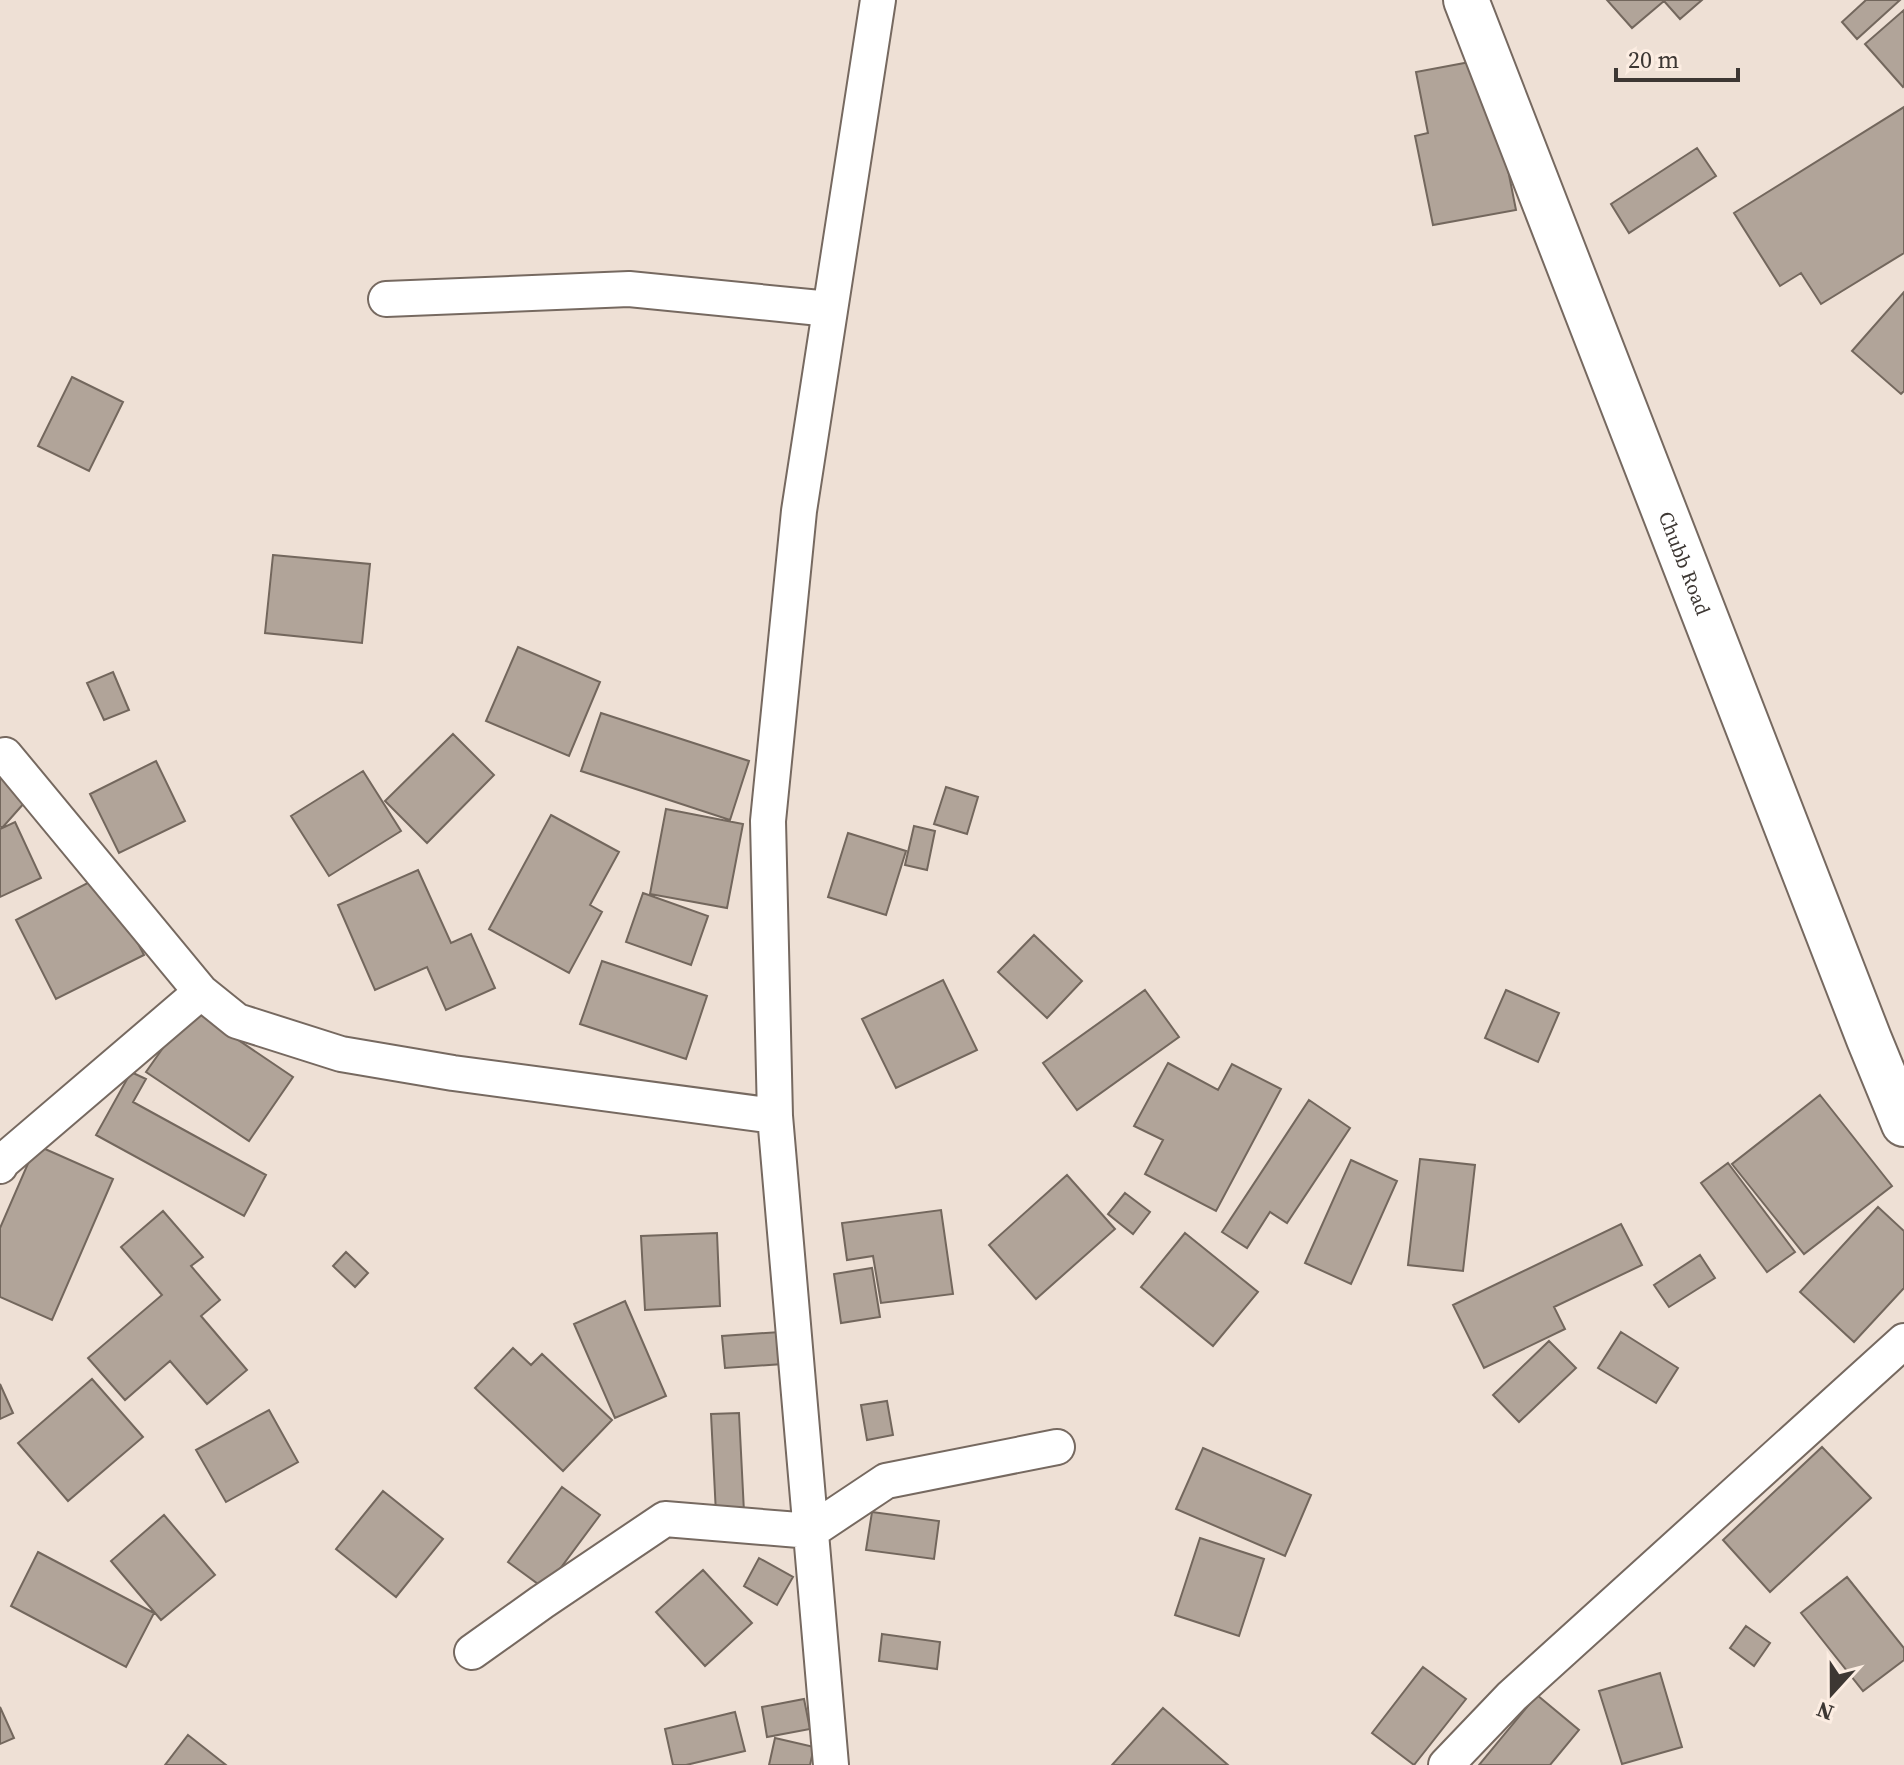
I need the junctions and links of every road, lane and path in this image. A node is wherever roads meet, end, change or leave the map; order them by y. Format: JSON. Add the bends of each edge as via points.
{"nodes":[{"id":1,"x":878,"y":0,"type":"edge"},
{"id":2,"x":1466,"y":0,"type":"edge"},
{"id":3,"x":386,"y":299,"type":"dead end"},
{"id":4,"x":830,"y":309,"type":"junction"},
{"id":5,"x":5,"y":755,"type":"dead end"},
{"id":6,"x":201,"y":992,"type":"junction"},
{"id":7,"x":775,"y":1116,"type":"junction"},
{"id":8,"x":1904,"y":1124,"type":"edge"},
{"id":9,"x":0,"y":1166,"type":"edge"},
{"id":10,"x":1904,"y":1341,"type":"edge"},
{"id":11,"x":1057,"y":1447,"type":"dead end"},
{"id":12,"x":811,"y":1531,"type":"junction"},
{"id":13,"x":472,"y":1652,"type":"dead end"},
{"id":14,"x":831,"y":1765,"type":"edge"},
{"id":15,"x":1446,"y":1765,"type":"edge"}],
"edges":[{"from":1,"to":4,"type":"street"},
{"from":2,"to":8,"type":"street","name":"Chubb Road"},
{"from":3,"to":4,"type":"street","via":[[629,289]]},
{"from":4,"to":7,"type":"street","via":[[799,511],[768,821]]},
{"from":5,"to":6,"type":"street"},
{"from":6,"to":7,"type":"street","via":[[237,1021],[341,1054]]},
{"from":6,"to":9,"type":"street"},
{"from":7,"to":12,"type":"street"},
{"from":10,"to":15,"type":"street","via":[[1512,1696]]},
{"from":11,"to":12,"type":"street","via":[[886,1481]]},
{"from":12,"to":13,"type":"street","via":[[665,1519]]},
{"from":12,"to":14,"type":"street"}]}
